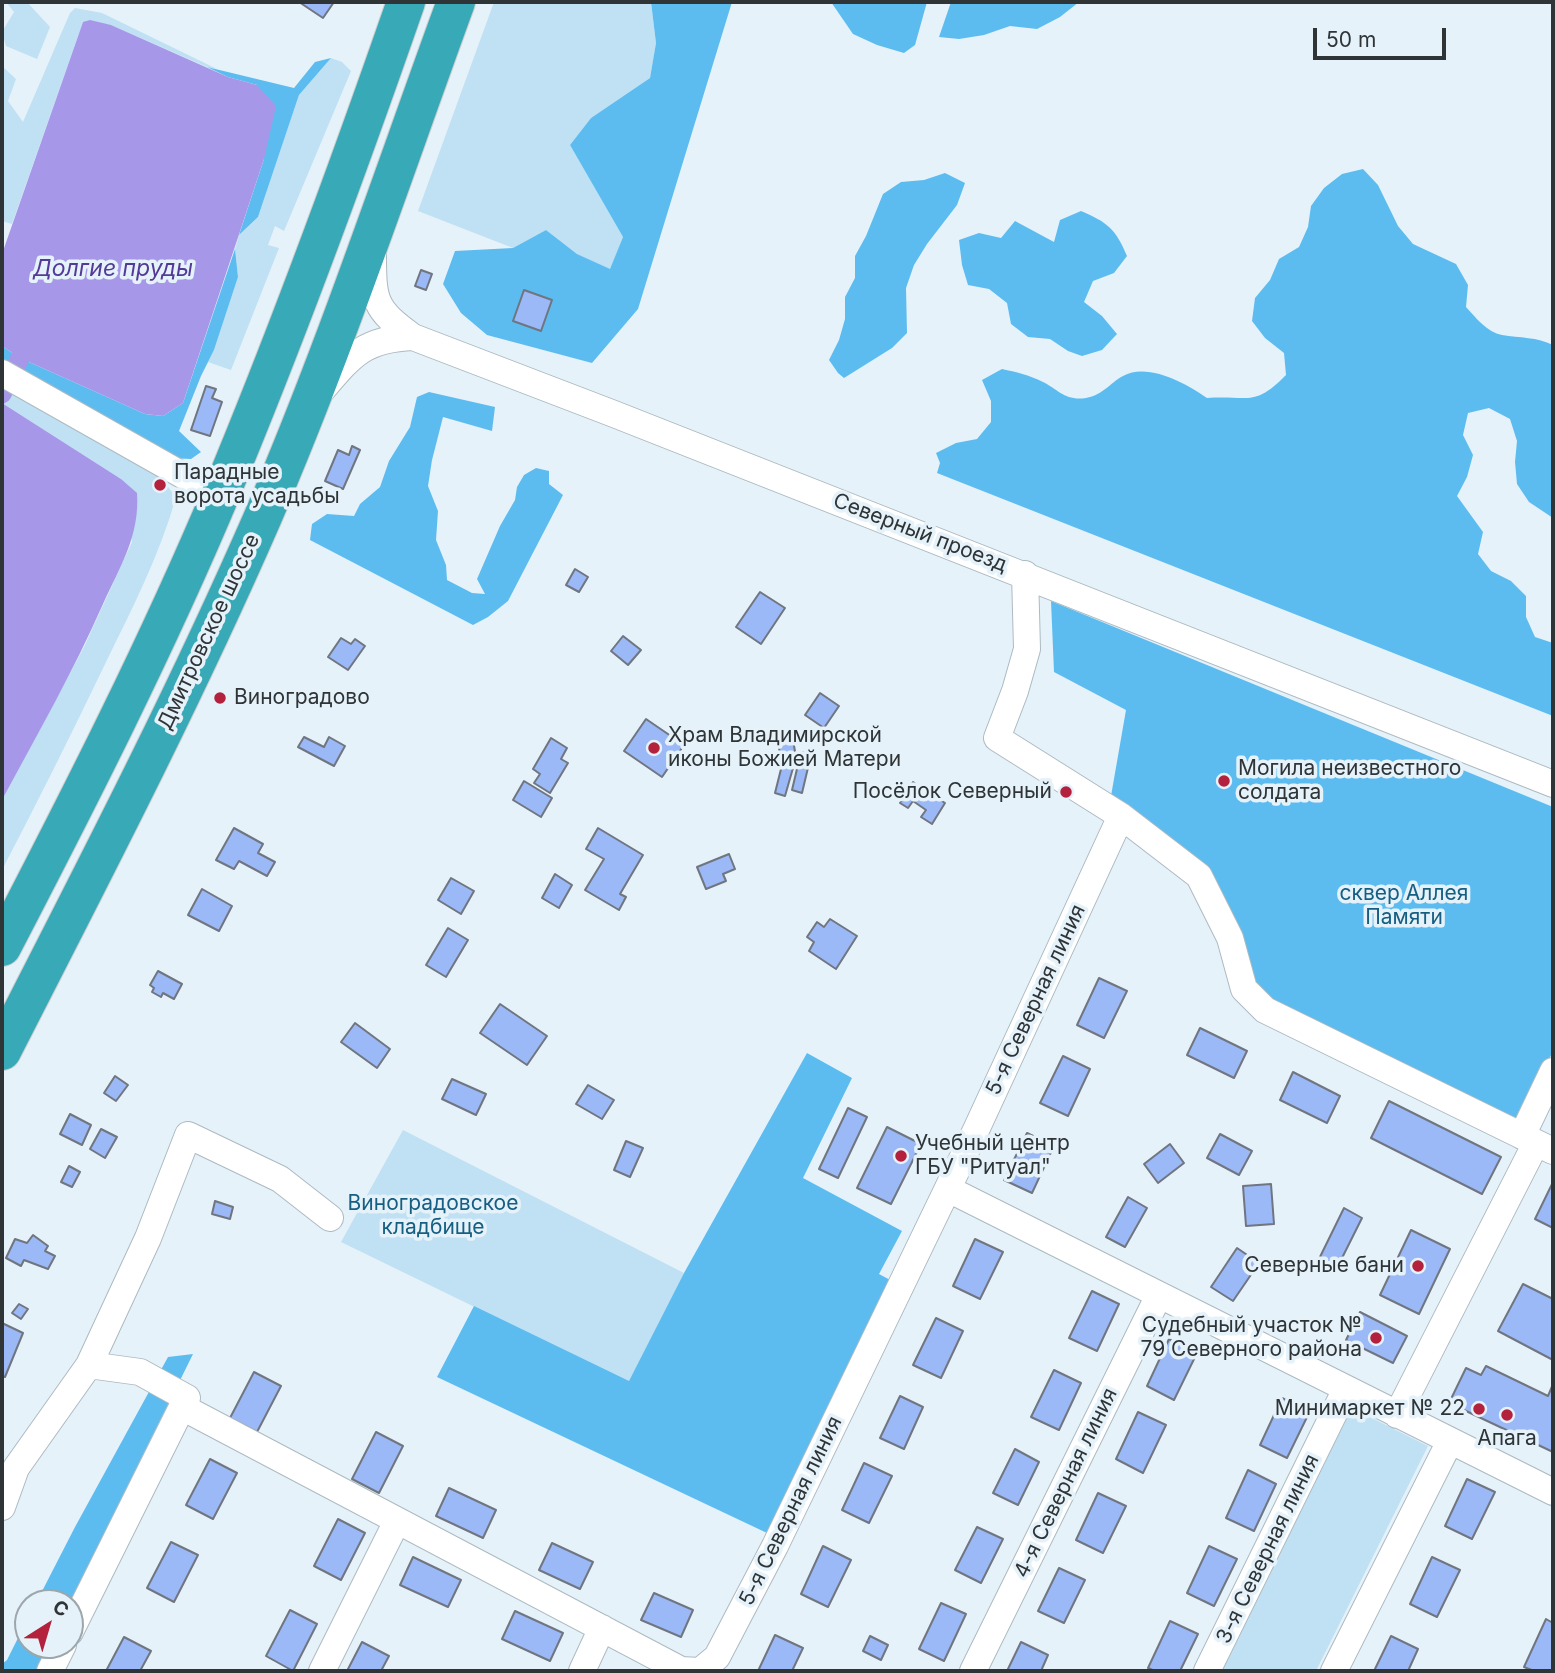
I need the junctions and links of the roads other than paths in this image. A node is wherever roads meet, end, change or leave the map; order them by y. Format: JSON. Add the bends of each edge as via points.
{"nodes":[{"id":1,"x":406,"y":2,"type":"edge"},
{"id":2,"x":456,"y":2,"type":"edge"},
{"id":3,"x":373,"y":233,"type":"junction"},
{"id":4,"x":413,"y":337,"type":"junction"},
{"id":5,"x":2,"y":373,"type":"edge"},
{"id":6,"x":306,"y":410,"type":"junction"},
{"id":7,"x":221,"y":492,"type":"junction"},
{"id":8,"x":1025,"y":574,"type":"junction"},
{"id":9,"x":1553,"y":783,"type":"edge"},
{"id":10,"x":1121,"y":816,"type":"junction"},
{"id":11,"x":2,"y":947,"type":"edge"},
{"id":12,"x":2,"y":1051,"type":"edge"},
{"id":13,"x":1553,"y":1071,"type":"edge"},
{"id":14,"x":1543,"y":1146,"type":"edge"},
{"id":15,"x":948,"y":1189,"type":"junction"},
{"id":16,"x":330,"y":1218,"type":"dead end"},
{"id":17,"x":1159,"y":1295,"type":"junction"},
{"id":18,"x":89,"y":1365,"type":"junction"},
{"id":19,"x":1346,"y":1389,"type":"junction"},
{"id":20,"x":184,"y":1403,"type":"junction"},
{"id":21,"x":1397,"y":1415,"type":"junction"},
{"id":22,"x":1450,"y":1441,"type":"junction"},
{"id":23,"x":1553,"y":1492,"type":"edge"},
{"id":24,"x":2,"y":1507,"type":"edge"},
{"id":25,"x":397,"y":1521,"type":"junction"},
{"id":26,"x":84,"y":1604,"type":"edge"},
{"id":27,"x":603,"y":1628,"type":"junction"},
{"id":28,"x":322,"y":1671,"type":"edge"},
{"id":29,"x":582,"y":1671,"type":"edge"},
{"id":30,"x":973,"y":1671,"type":"edge"},
{"id":31,"x":1207,"y":1671,"type":"edge"},
{"id":32,"x":1334,"y":1671,"type":"edge"}],
"edges":[{"from":1,"to":7,"type":"highway","via":[[316,255]]},
{"from":2,"to":3,"type":"highway","name":"Дмитровское шоссе"},
{"from":3,"to":4,"type":"street","via":[[375,298],[380,310]]},
{"from":3,"to":6,"type":"highway","name":"Дмитровское шоссе"},
{"from":4,"to":6,"type":"street","name":"Северный проезд","via":[[388,338],[356,353]]},
{"from":4,"to":8,"type":"street","name":"Северный проезд"},
{"from":5,"to":7,"type":"street","via":[[186,477]]},
{"from":6,"to":12,"type":"highway","name":"Дмитровское шоссе","via":[[187,682]]},
{"from":7,"to":11,"type":"highway","via":[[94,770]]},
{"from":8,"to":9,"type":"street","name":"Северный проезд"},
{"from":8,"to":10,"type":"street","via":[[1027,649],[997,738]]},
{"from":10,"to":14,"type":"street","via":[[1199,876],[1230,938],[1244,989],[1265,1010]]},
{"from":10,"to":15,"type":"street","name":"5-я Северная линия"},
{"from":13,"to":14,"type":"street"},
{"from":14,"to":21,"type":"street"},
{"from":15,"to":17,"type":"street"},
{"from":15,"to":27,"type":"street","name":"5-я Северная линия","via":[[718,1657],[700,1671],[681,1670]]},
{"from":16,"to":18,"type":"street","via":[[279,1179],[188,1135],[148,1238]]},
{"from":17,"to":19,"type":"street"},
{"from":17,"to":30,"type":"street","name":"4-я Северная линия"},
{"from":18,"to":20,"type":"street","name":"5-я Северная линия","via":[[140,1372]]},
{"from":18,"to":24,"type":"street","via":[[16,1468]]},
{"from":19,"to":21,"type":"street"},
{"from":19,"to":31,"type":"street","name":"3-я Северная линия"},
{"from":20,"to":25,"type":"street","name":"5-я Северная линия"},
{"from":20,"to":26,"type":"street"},
{"from":21,"to":22,"type":"street"},
{"from":22,"to":23,"type":"street"},
{"from":22,"to":32,"type":"street"},
{"from":25,"to":27,"type":"street","name":"5-я Северная линия"},
{"from":25,"to":28,"type":"street"},
{"from":27,"to":29,"type":"street"}]}
